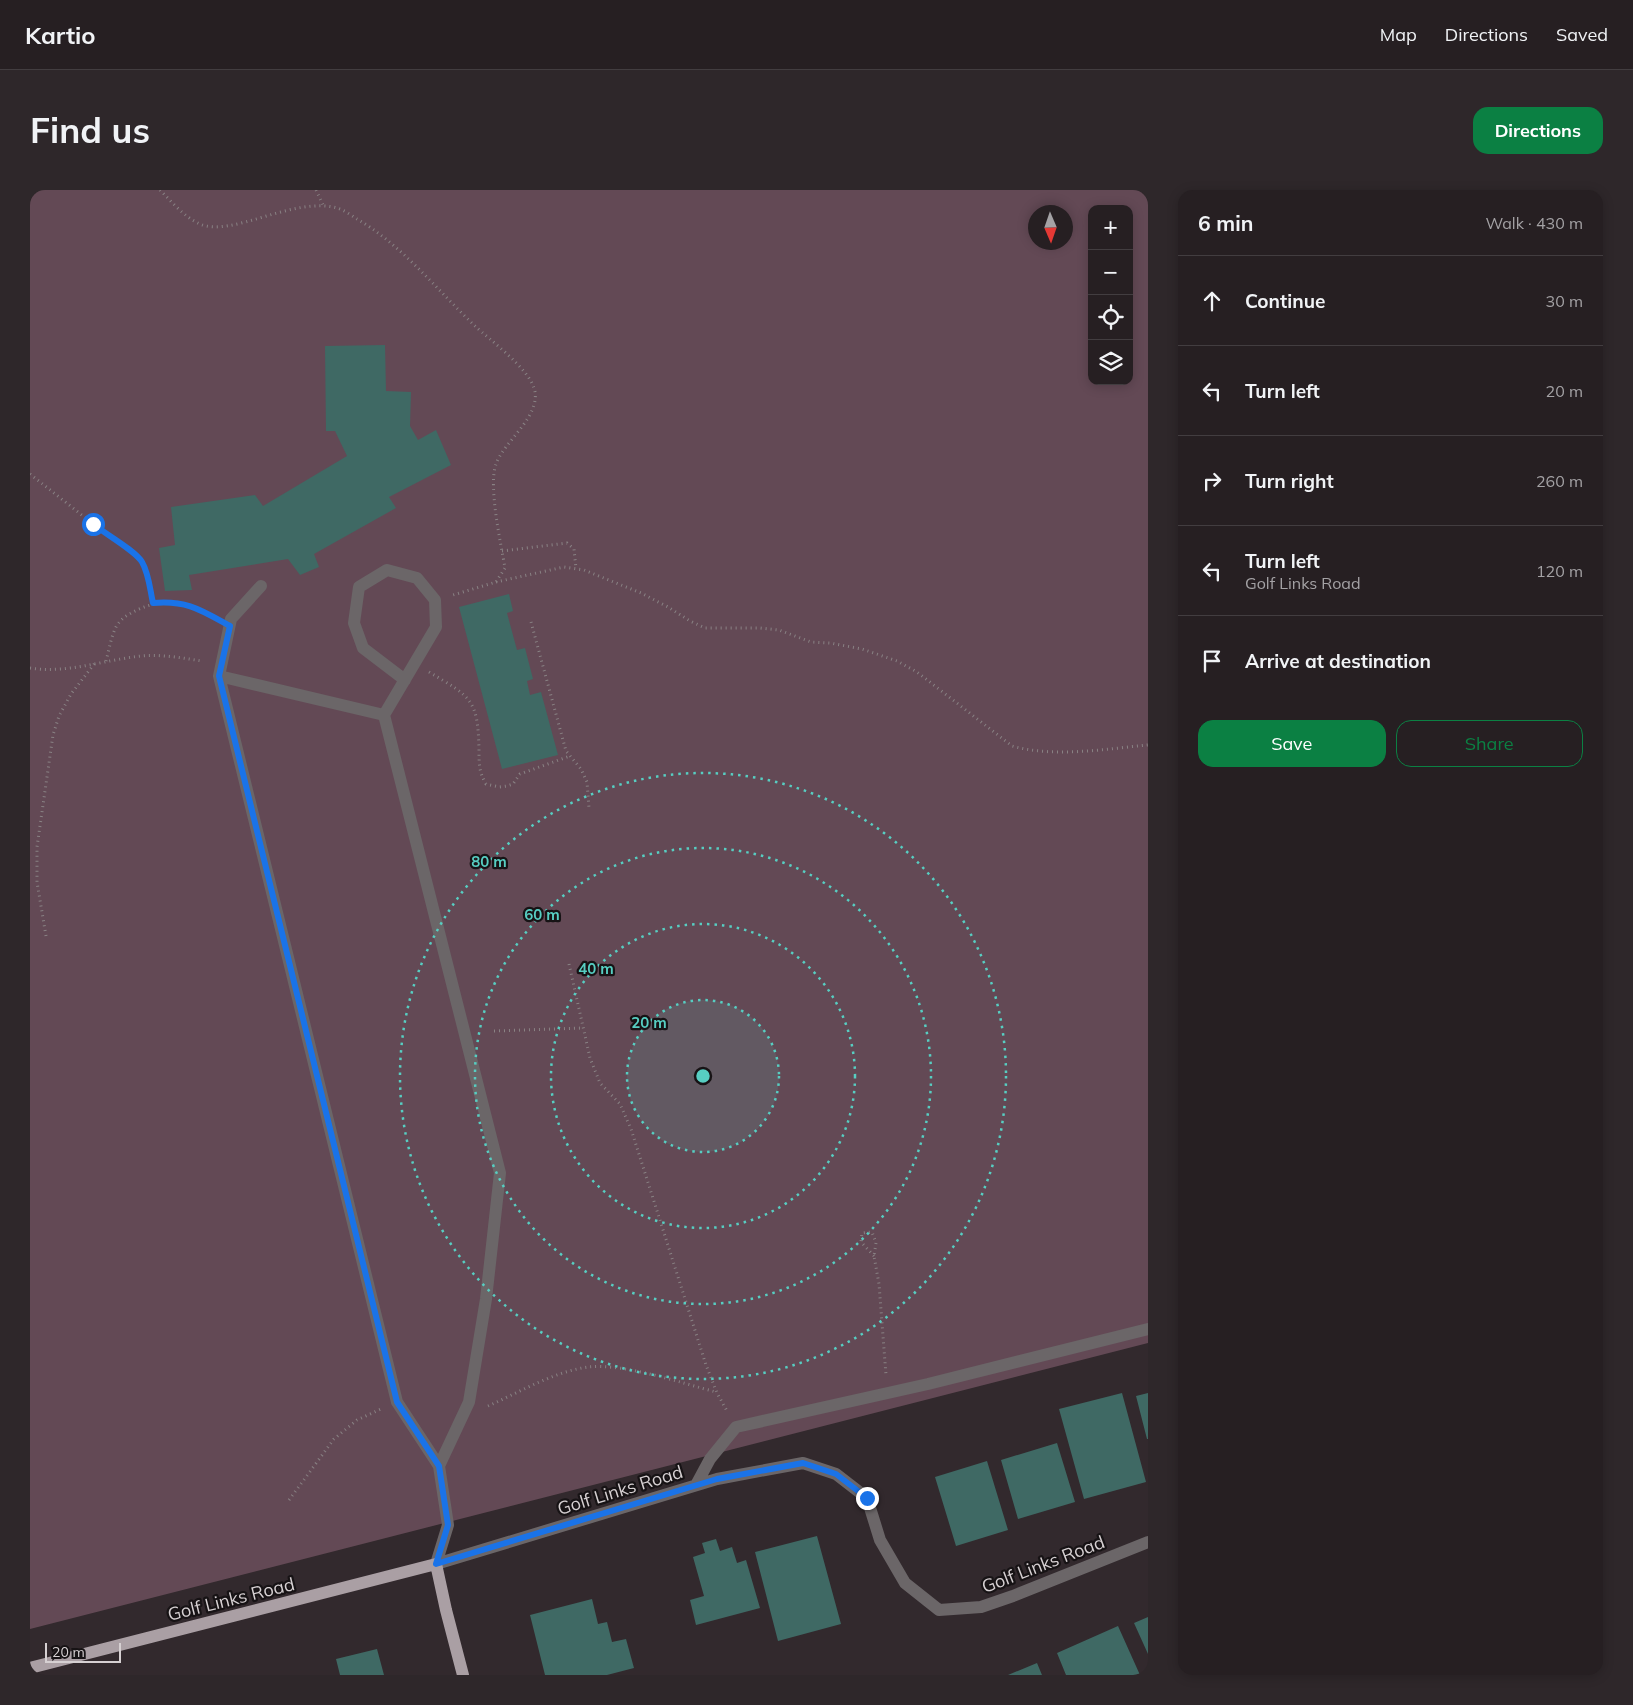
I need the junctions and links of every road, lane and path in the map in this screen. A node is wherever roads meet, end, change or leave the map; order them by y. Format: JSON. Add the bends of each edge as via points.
{"nodes":[{"id":1,"x":160,"y":190,"type":"edge"},
{"id":2,"x":316,"y":190,"type":"edge"},
{"id":3,"x":324,"y":206,"type":"junction"},
{"id":4,"x":30,"y":474,"type":"edge"},
{"id":5,"x":502,"y":551,"type":"junction"},
{"id":6,"x":576,"y":569,"type":"junction"},
{"id":7,"x":496,"y":582,"type":"junction"},
{"id":8,"x":261,"y":586,"type":"dead end"},
{"id":9,"x":435,"y":600,"type":"junction"},
{"id":10,"x":153,"y":603,"type":"junction"},
{"id":11,"x":531,"y":622,"type":"dead end"},
{"id":12,"x":230,"y":626,"type":"junction"},
{"id":13,"x":106,"y":661,"type":"junction"},
{"id":14,"x":95,"y":663,"type":"junction"},
{"id":15,"x":414,"y":664,"type":"junction"},
{"id":16,"x":30,"y":668,"type":"edge"},
{"id":17,"x":220,"y":670,"type":"junction"},
{"id":18,"x":405,"y":680,"type":"junction"},
{"id":19,"x":384,"y":715,"type":"junction"},
{"id":20,"x":1148,"y":745,"type":"edge"},
{"id":21,"x":570,"y":756,"type":"junction"},
{"id":22,"x":589,"y":808,"type":"dead end"},
{"id":23,"x":46,"y":936,"type":"dead end"},
{"id":24,"x":569,"y":964,"type":"dead end"},
{"id":25,"x":583,"y":1028,"type":"junction"},
{"id":26,"x":494,"y":1030,"type":"dead end"},
{"id":27,"x":874,"y":1256,"type":"junction"},
{"id":28,"x":1148,"y":1329,"type":"edge"},
{"id":29,"x":717,"y":1393,"type":"junction"},
{"id":30,"x":886,"y":1393,"type":"junction"},
{"id":31,"x":397,"y":1402,"type":"junction"},
{"id":32,"x":461,"y":1418,"type":"junction"},
{"id":33,"x":736,"y":1427,"type":"junction"},
{"id":34,"x":439,"y":1466,"type":"junction"},
{"id":35,"x":696,"y":1485,"type":"junction"},
{"id":36,"x":288,"y":1500,"type":"dead end"},
{"id":37,"x":1148,"y":1542,"type":"edge"},
{"id":38,"x":436,"y":1564,"type":"junction"},
{"id":39,"x":30,"y":1668,"type":"edge"},
{"id":40,"x":463,"y":1675,"type":"edge"}],
"edges":[{"from":1,"to":3,"type":"path","via":[[190,218],[213,228],[303,206]]},
{"from":2,"to":3,"type":"path"},
{"from":3,"to":5,"type":"path","via":[[338,208],[369,226],[528,375],[535,390],[534,405],[496,462],[493,474]]},
{"from":4,"to":10,"type":"path","via":[[107,535],[133,551],[146,572]]},
{"from":5,"to":6,"type":"path","via":[[567,544],[574,549]]},
{"from":5,"to":7,"type":"path","via":[[505,568]]},
{"from":6,"to":7,"type":"path","via":[[564,567]]},
{"from":6,"to":20,"type":"path","via":[[641,593],[705,628],[779,630],[811,642],[862,649],[897,661],[917,672],[1012,746],[1029,751],[1052,751]]},
{"from":7,"to":9,"type":"path"},
{"from":8,"to":12,"type":"street","via":[[231,619]]},
{"from":9,"to":15,"type":"street","via":[[436,627]]},
{"from":9,"to":18,"type":"street","via":[[417,578],[388,570],[359,587],[354,623],[363,648]]},
{"from":10,"to":12,"type":"path","via":[[181,603]]},
{"from":10,"to":13,"type":"path","via":[[126,615],[116,627]]},
{"from":11,"to":21,"type":"path"},
{"from":12,"to":17,"type":"street"},
{"from":13,"to":14,"type":"path"},
{"from":13,"to":17,"type":"path","via":[[173,656]]},
{"from":14,"to":16,"type":"path","via":[[59,670]]},
{"from":14,"to":23,"type":"path","via":[[58,716],[53,735],[37,847],[37,882]]},
{"from":15,"to":18,"type":"street"},
{"from":15,"to":21,"type":"path","via":[[470,700],[478,732],[480,774],[486,784],[499,788],[513,784],[520,774]]},
{"from":17,"to":19,"type":"street"},
{"from":17,"to":31,"type":"street"},
{"from":18,"to":19,"type":"street"},
{"from":19,"to":32,"type":"street","via":[[500,1173],[486,1300],[469,1402]]},
{"from":21,"to":22,"type":"path","via":[[587,782]]},
{"from":24,"to":25,"type":"path"},
{"from":25,"to":26,"type":"path"},
{"from":25,"to":29,"type":"path","via":[[600,1083],[620,1104],[631,1130]]},
{"from":27,"to":27,"type":"path","via":[[876,1243],[872,1232],[862,1233],[861,1242]]},
{"from":27,"to":30,"type":"path","via":[[879,1284]]},
{"from":28,"to":30,"type":"street"},
{"from":29,"to":32,"type":"path","via":[[656,1376],[590,1367],[567,1372]]},
{"from":29,"to":33,"type":"path"},
{"from":30,"to":33,"type":"street"},
{"from":31,"to":34,"type":"street"},
{"from":31,"to":36,"type":"path","via":[[357,1420],[334,1439]]},
{"from":32,"to":34,"type":"street"},
{"from":33,"to":35,"type":"street","via":[[710,1460]]},
{"from":34,"to":38,"type":"street","via":[[448,1525]]},
{"from":35,"to":37,"type":"street","name":"Golf Links Road","via":[[803,1463],[836,1474],[867,1498],[880,1540],[905,1583],[939,1610],[981,1607]]},
{"from":35,"to":38,"type":"street","name":"Golf Links Road"},
{"from":38,"to":39,"type":"main road","name":"Golf Links Road"},
{"from":38,"to":40,"type":"main road"}]}
